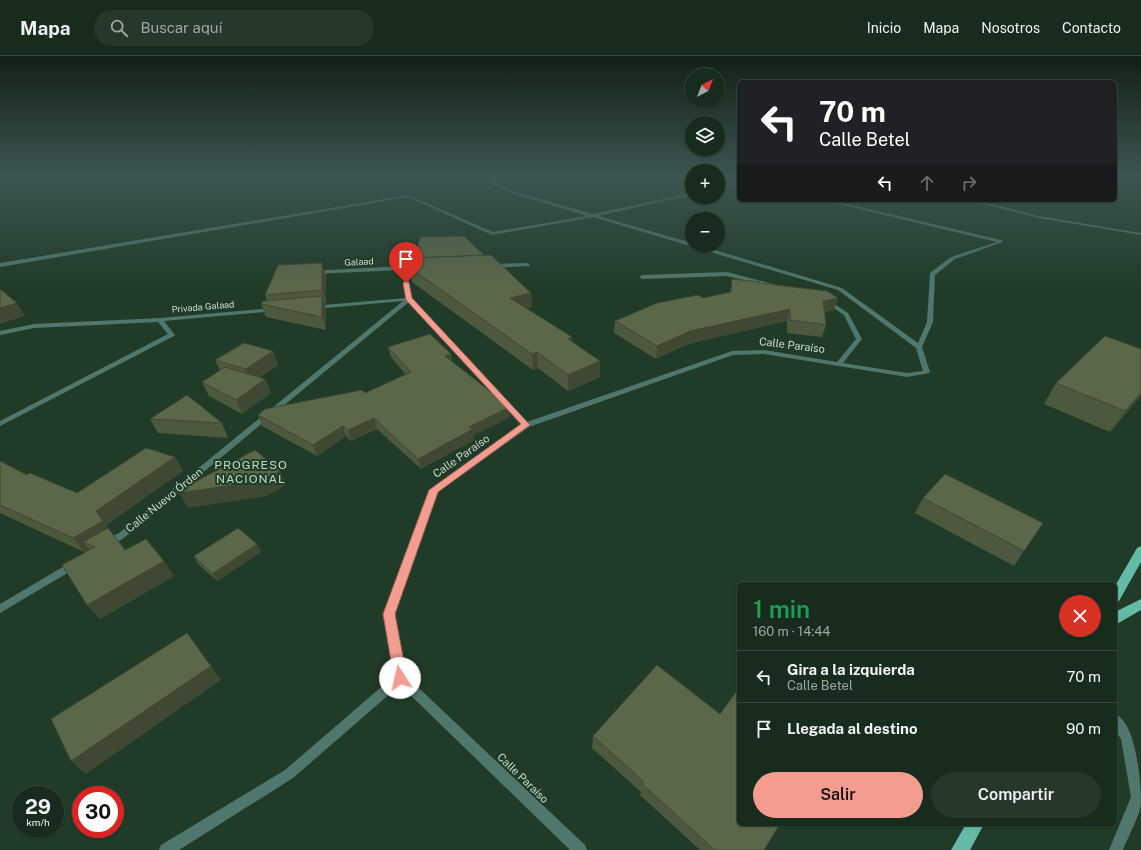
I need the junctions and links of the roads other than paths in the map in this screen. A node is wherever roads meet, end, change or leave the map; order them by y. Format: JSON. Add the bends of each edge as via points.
{"nodes":[{"id":1,"x":313,"y":212,"type":"edge"},
{"id":2,"x":443,"y":212,"type":"edge"},
{"id":3,"x":580,"y":212,"type":"edge"},
{"id":4,"x":610,"y":212,"type":"edge"},
{"id":5,"x":876,"y":212,"type":"edge"},
{"id":6,"x":1019,"y":212,"type":"edge"},
{"id":7,"x":592,"y":216,"type":"junction"},
{"id":8,"x":1141,"y":234,"type":"edge"},
{"id":9,"x":685,"y":243,"type":"edge"},
{"id":10,"x":716,"y":252,"type":"edge"},
{"id":11,"x":0,"y":265,"type":"edge"},
{"id":12,"x":527,"y":265,"type":"dead end"},
{"id":13,"x":481,"y":266,"type":"edge"},
{"id":14,"x":427,"y":267,"type":"edge"},
{"id":15,"x":404,"y":268,"type":"junction"},
{"id":16,"x":304,"y":272,"type":"edge"},
{"id":17,"x":642,"y":277,"type":"dead end"},
{"id":18,"x":793,"y":290,"type":"edge"},
{"id":19,"x":409,"y":299,"type":"junction"},
{"id":20,"x":821,"y":299,"type":"edge"},
{"id":21,"x":308,"y":307,"type":"edge"},
{"id":22,"x":284,"y":309,"type":"edge"},
{"id":23,"x":160,"y":320,"type":"junction"},
{"id":24,"x":0,"y":333,"type":"edge"},
{"id":25,"x":919,"y":347,"type":"junction"},
{"id":26,"x":839,"y":364,"type":"junction"},
{"id":27,"x":0,"y":424,"type":"edge"},
{"id":28,"x":526,"y":425,"type":"junction"},
{"id":29,"x":102,"y":548,"type":"edge"},
{"id":30,"x":1141,"y":551,"type":"edge"},
{"id":31,"x":81,"y":560,"type":"edge"},
{"id":32,"x":1117,"y":593,"type":"edge"},
{"id":33,"x":1141,"y":604,"type":"edge"},
{"id":34,"x":0,"y":609,"type":"edge"},
{"id":35,"x":1117,"y":618,"type":"edge"},
{"id":36,"x":400,"y":678,"type":"junction"},
{"id":37,"x":1117,"y":723,"type":"edge"},
{"id":38,"x":975,"y":826,"type":"edge"},
{"id":39,"x":166,"y":850,"type":"edge"},
{"id":40,"x":580,"y":850,"type":"edge"},
{"id":41,"x":960,"y":850,"type":"edge"},
{"id":42,"x":1116,"y":850,"type":"edge"}],
"edges":[{"from":1,"to":11,"type":"street"},
{"from":2,"to":7,"type":"street","via":[[492,234]]},
{"from":3,"to":7,"type":"street"},
{"from":4,"to":7,"type":"street"},
{"from":5,"to":25,"type":"street","via":[[1002,241],[953,258],[932,274],[930,322]]},
{"from":6,"to":8,"type":"street"},
{"from":7,"to":9,"type":"street"},
{"from":10,"to":25,"type":"street","via":[[840,288]]},
{"from":12,"to":13,"type":"street"},
{"from":14,"to":15,"type":"street","name":"Galaad"},
{"from":15,"to":16,"type":"street","name":"Galaad"},
{"from":15,"to":19,"type":"street"},
{"from":17,"to":18,"type":"street","via":[[728,274]]},
{"from":19,"to":21,"type":"street"},
{"from":19,"to":28,"type":"street"},
{"from":19,"to":29,"type":"street","name":"Calle Nuevo Órden","via":[[122,535]]},
{"from":20,"to":26,"type":"street","via":[[846,314],[859,339]]},
{"from":22,"to":23,"type":"street","name":"Privada Galaad"},
{"from":23,"to":24,"type":"street","name":"Privada Galaad","via":[[34,326]]},
{"from":23,"to":27,"type":"street","via":[[172,335]]},
{"from":25,"to":26,"type":"street","name":"Calle Paraíso","via":[[927,372],[907,375]]},
{"from":26,"to":28,"type":"street","name":"Calle Paraíso","via":[[764,352],[732,353]]},
{"from":28,"to":36,"type":"street","name":"Calle Paraíso","via":[[434,490],[389,614]]},
{"from":30,"to":32,"type":"main road"},
{"from":31,"to":34,"type":"street"},
{"from":33,"to":35,"type":"main road"},
{"from":36,"to":39,"type":"street","via":[[289,774]]},
{"from":36,"to":40,"type":"street","name":"Calle Paraíso"},
{"from":37,"to":42,"type":"street","via":[[1127,737],[1138,797]]},
{"from":38,"to":41,"type":"main road"}]}
